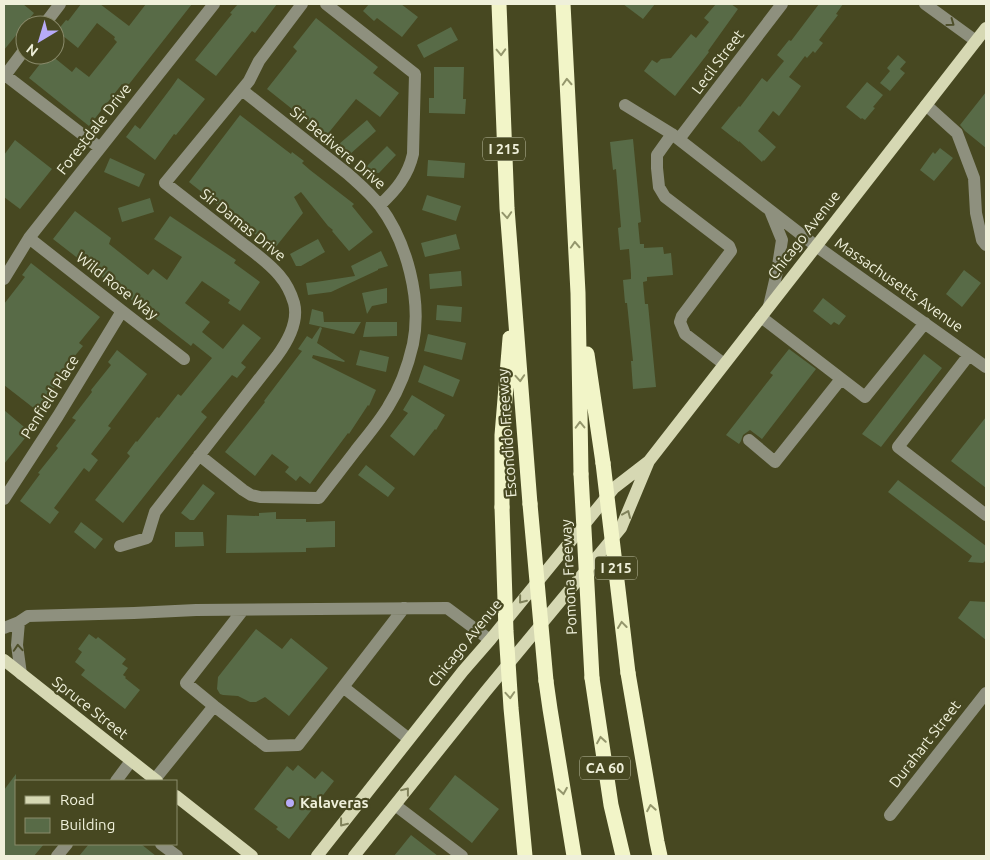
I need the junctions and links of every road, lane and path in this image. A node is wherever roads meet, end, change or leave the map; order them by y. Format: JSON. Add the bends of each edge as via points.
{"nodes":[{"id":1,"x":60,"y":4,"type":"edge"},
{"id":2,"x":214,"y":4,"type":"edge"},
{"id":3,"x":302,"y":4,"type":"edge"},
{"id":4,"x":326,"y":4,"type":"edge"},
{"id":5,"x":499,"y":4,"type":"edge"},
{"id":6,"x":563,"y":4,"type":"edge"},
{"id":7,"x":782,"y":4,"type":"edge"},
{"id":8,"x":925,"y":4,"type":"edge"},
{"id":9,"x":52,"y":15,"type":"edge"},
{"id":10,"x":986,"y":28,"type":"edge"},
{"id":11,"x":976,"y":41,"type":"junction"},
{"id":12,"x":15,"y":62,"type":"edge"},
{"id":13,"x":4,"y":76,"type":"edge"},
{"id":14,"x":242,"y":90,"type":"junction"},
{"id":15,"x":625,"y":105,"type":"dead end"},
{"id":16,"x":926,"y":105,"type":"junction"},
{"id":17,"x":676,"y":136,"type":"junction"},
{"id":18,"x":100,"y":148,"type":"junction"},
{"id":19,"x":380,"y":205,"type":"junction"},
{"id":20,"x":770,"y":211,"type":"junction"},
{"id":21,"x":29,"y":238,"type":"junction"},
{"id":22,"x":986,"y":245,"type":"edge"},
{"id":23,"x":816,"y":246,"type":"junction"},
{"id":24,"x":4,"y":279,"type":"edge"},
{"id":25,"x":578,"y":293,"type":"junction"},
{"id":26,"x":514,"y":294,"type":"junction"},
{"id":27,"x":769,"y":306,"type":"junction"},
{"id":28,"x":122,"y":311,"type":"junction"},
{"id":29,"x":761,"y":317,"type":"junction"},
{"id":30,"x":925,"y":324,"type":"junction"},
{"id":31,"x":969,"y":355,"type":"junction"},
{"id":32,"x":184,"y":359,"type":"dead end"},
{"id":33,"x":724,"y":364,"type":"junction"},
{"id":34,"x":986,"y":367,"type":"edge"},
{"id":35,"x":841,"y":379,"type":"junction"},
{"id":36,"x":749,"y":440,"type":"dead end"},
{"id":37,"x":199,"y":455,"type":"junction"},
{"id":38,"x":649,"y":461,"type":"junction"},
{"id":39,"x":4,"y":499,"type":"edge"},
{"id":40,"x":986,"y":515,"type":"edge"},
{"id":41,"x":120,"y":546,"type":"dead end"},
{"id":42,"x":404,"y":608,"type":"junction"},
{"id":43,"x":243,"y":610,"type":"junction"},
{"id":44,"x":18,"y":622,"type":"junction"},
{"id":45,"x":4,"y":628,"type":"edge"},
{"id":46,"x":490,"y":640,"type":"junction"},
{"id":47,"x":4,"y":660,"type":"edge"},
{"id":48,"x":21,"y":674,"type":"junction"},
{"id":49,"x":343,"y":687,"type":"junction"},
{"id":50,"x":986,"y":693,"type":"edge"},
{"id":51,"x":214,"y":706,"type":"junction"},
{"id":52,"x":409,"y":739,"type":"junction"},
{"id":53,"x":131,"y":761,"type":"junction"},
{"id":54,"x":117,"y":780,"type":"edge"},
{"id":55,"x":156,"y":780,"type":"edge"},
{"id":56,"x":178,"y":798,"type":"edge"},
{"id":57,"x":395,"y":805,"type":"junction"},
{"id":58,"x":890,"y":815,"type":"dead end"},
{"id":59,"x":66,"y":845,"type":"edge"},
{"id":60,"x":162,"y":845,"type":"edge"},
{"id":61,"x":57,"y":856,"type":"edge"},
{"id":62,"x":177,"y":856,"type":"edge"},
{"id":63,"x":252,"y":856,"type":"edge"},
{"id":64,"x":317,"y":856,"type":"edge"},
{"id":65,"x":354,"y":856,"type":"edge"},
{"id":66,"x":462,"y":856,"type":"edge"},
{"id":67,"x":525,"y":856,"type":"edge"},
{"id":68,"x":574,"y":856,"type":"edge"},
{"id":69,"x":624,"y":856,"type":"edge"},
{"id":70,"x":660,"y":856,"type":"edge"}],
"edges":[{"from":1,"to":9,"type":"street"},
{"from":2,"to":18,"type":"street","name":"Forestdale Drive"},
{"from":3,"to":14,"type":"street","name":"Sir Damas Drive","via":[[259,61]]},
{"from":4,"to":19,"type":"street","via":[[415,74],[411,165],[393,194]]},
{"from":5,"to":26,"type":"highway","name":"Escondido Freeway","number":"I 215","one_way":true,"via":[[507,208]]},
{"from":25,"to":6,"type":"highway","number":"I 215","one_way":true},
{"from":7,"to":17,"type":"street","name":"Lecil Street"},
{"from":8,"to":11,"type":"street","one_way":true},
{"from":10,"to":11,"type":"main road","name":"Chicago Avenue"},
{"from":11,"to":16,"type":"main road","name":"Chicago Avenue"},
{"from":12,"to":13,"type":"street"},
{"from":13,"to":18,"type":"street"},
{"from":14,"to":19,"type":"street","name":"Sir Bedivere Drive","via":[[348,174]]},
{"from":14,"to":37,"type":"street","name":"Sir Damas Drive","via":[[165,183],[279,275],[289,289],[295,314],[287,342],[278,356]]},
{"from":15,"to":17,"type":"street","name":"Massachusetts Avenue"},
{"from":16,"to":22,"type":"street","via":[[957,133],[974,178],[976,213]]},
{"from":16,"to":23,"type":"main road","name":"Chicago Avenue"},
{"from":17,"to":20,"type":"street","name":"Massachusetts Avenue"},
{"from":17,"to":33,"type":"street","name":"Lecil Street","via":[[657,155],[659,187],[666,197],[731,251],[680,322],[685,334]]},
{"from":18,"to":21,"type":"street","name":"Forestdale Drive"},
{"from":19,"to":37,"type":"street","name":"Sir Bedivere Drive","via":[[404,250],[414,293],[415,314],[407,368],[376,425],[319,498],[251,495]]},
{"from":20,"to":23,"type":"street","name":"Massachusetts Avenue"},
{"from":20,"to":27,"type":"street","via":[[782,240]]},
{"from":21,"to":24,"type":"street","name":"Forestdale Drive"},
{"from":21,"to":28,"type":"street","name":"Wild Rose Way"},
{"from":23,"to":27,"type":"main road","name":"Chicago Avenue"},
{"from":23,"to":30,"type":"street","name":"Massachusetts Avenue"},
{"from":69,"to":25,"type":"highway","name":"Pomona Freeway","number":"CA 60","one_way":true,"bridge":true,"via":[[611,805],[592,678],[581,474]]},
{"from":70,"to":25,"type":"highway","number":"I 215","one_way":true,"bridge":true,"via":[[628,674],[603,463]]},
{"from":26,"to":67,"type":"highway","one_way":true,"bridge":true,"via":[[502,435],[502,507],[511,708]]},
{"from":26,"to":68,"type":"highway","name":"Escondido Freeway","number":"I 215","one_way":true,"bridge":true,"via":[[546,681]]},
{"from":27,"to":29,"type":"main road","name":"Chicago Avenue"},
{"from":28,"to":32,"type":"street","name":"Wild Rose Way"},
{"from":28,"to":39,"type":"street","name":"Penfield Place"},
{"from":29,"to":33,"type":"main road","name":"Chicago Avenue"},
{"from":29,"to":35,"type":"street"},
{"from":30,"to":31,"type":"street","name":"Massachusetts Avenue"},
{"from":30,"to":35,"type":"street","via":[[866,396],[863,397]]},
{"from":31,"to":34,"type":"street","name":"Massachusetts Avenue"},
{"from":31,"to":40,"type":"street","via":[[898,447]]},
{"from":33,"to":38,"type":"main road","name":"Chicago Avenue"},
{"from":35,"to":36,"type":"street","via":[[776,462]]},
{"from":37,"to":41,"type":"street","name":"Sir Damas Drive","via":[[155,512],[147,538]]},
{"from":38,"to":46,"type":"main road","name":"Chicago Avenue","one_way":true,"via":[[614,488]]},
{"from":57,"to":38,"type":"main road","name":"Chicago Avenue","one_way":true,"via":[[621,528]]},
{"from":42,"to":43,"type":"street"},
{"from":42,"to":46,"type":"street","via":[[447,608]]},
{"from":42,"to":49,"type":"street"},
{"from":43,"to":44,"type":"street","via":[[28,616]]},
{"from":43,"to":51,"type":"street","via":[[186,683]]},
{"from":44,"to":45,"type":"street"},
{"from":48,"to":44,"type":"street","one_way":true},
{"from":46,"to":52,"type":"main road","name":"Chicago Avenue"},
{"from":47,"to":48,"type":"main road","name":"Spruce Street"},
{"from":48,"to":53,"type":"main road","name":"Spruce Street"},
{"from":49,"to":51,"type":"street","via":[[298,745],[266,746]]},
{"from":49,"to":52,"type":"street"},
{"from":50,"to":58,"type":"street","name":"Durahart Street"},
{"from":51,"to":55,"type":"street"},
{"from":52,"to":64,"type":"main road","name":"Chicago Avenue","one_way":true},
{"from":53,"to":54,"type":"street"},
{"from":53,"to":55,"type":"main road","name":"Spruce Street"},
{"from":56,"to":63,"type":"main road"},
{"from":57,"to":65,"type":"main road","name":"Chicago Avenue"},
{"from":57,"to":66,"type":"street"},
{"from":59,"to":61,"type":"street"},
{"from":60,"to":62,"type":"street"}]}
